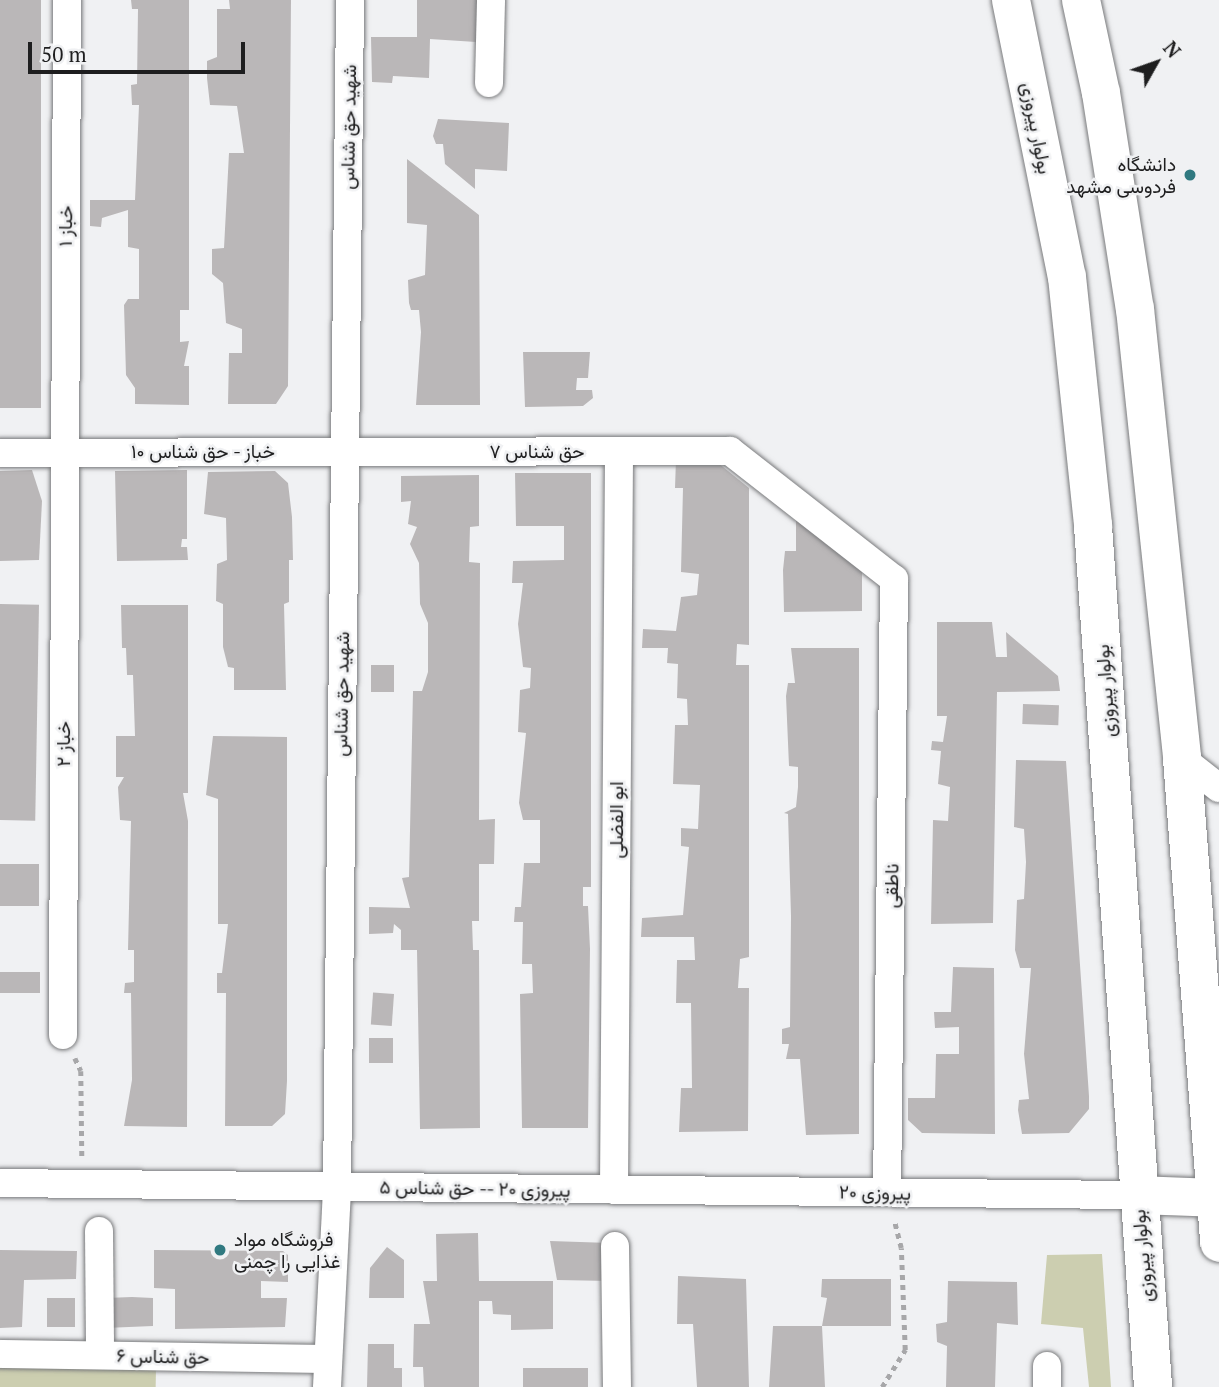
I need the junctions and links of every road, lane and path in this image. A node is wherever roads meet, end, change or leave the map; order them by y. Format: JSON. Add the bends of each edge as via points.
{"nodes":[{"id":1,"x":67,"y":0,"type":"edge"},
{"id":2,"x":350,"y":0,"type":"edge"},
{"id":3,"x":491,"y":0,"type":"edge"},
{"id":4,"x":1011,"y":0,"type":"edge"},
{"id":5,"x":1081,"y":0,"type":"edge"},
{"id":6,"x":489,"y":83,"type":"dead end"},
{"id":7,"x":344,"y":450,"type":"junction"},
{"id":8,"x":619,"y":451,"type":"junction"},
{"id":9,"x":62,"y":452,"type":"junction"},
{"id":10,"x":0,"y":453,"type":"edge"},
{"id":11,"x":894,"y":579,"type":"joint"},
{"id":12,"x":1182,"y":759,"type":"junction"},
{"id":13,"x":1219,"y":788,"type":"edge"},
{"id":14,"x":63,"y":1035,"type":"joint"},
{"id":15,"x":0,"y":1184,"type":"edge"},
{"id":16,"x":83,"y":1184,"type":"junction"},
{"id":17,"x":337,"y":1187,"type":"junction"},
{"id":18,"x":614,"y":1190,"type":"junction"},
{"id":19,"x":887,"y":1192,"type":"junction"},
{"id":20,"x":1136,"y":1195,"type":"junction"},
{"id":21,"x":1217,"y":1198,"type":"edge"},
{"id":22,"x":99,"y":1231,"type":"dead end"},
{"id":23,"x":1219,"y":1242,"type":"edge"},
{"id":24,"x":615,"y":1246,"type":"dead end"},
{"id":25,"x":0,"y":1354,"type":"edge"},
{"id":26,"x":100,"y":1355,"type":"junction"},
{"id":27,"x":327,"y":1359,"type":"junction"},
{"id":28,"x":327,"y":1387,"type":"edge"},
{"id":29,"x":617,"y":1387,"type":"edge"},
{"id":30,"x":882,"y":1387,"type":"edge"},
{"id":31,"x":1153,"y":1387,"type":"edge"}],
"edges":[{"from":1,"to":9,"type":"street","name":"خباز ۱"},
{"from":2,"to":7,"type":"street","name":"شهید حق شناس"},
{"from":3,"to":6,"type":"street"},
{"from":4,"to":20,"type":"main road","name":"بولوار پیروزی","via":[[1067,277],[1082,415],[1109,731]]},
{"from":5,"to":12,"type":"main road","via":[[1101,93],[1135,309]]},
{"from":7,"to":8,"type":"street","name":"حق شناس ۷"},
{"from":7,"to":9,"type":"street","name":"خباز - حق شناس ۱۰"},
{"from":7,"to":17,"type":"street","name":"شهید حق شناس"},
{"from":8,"to":11,"type":"street","name":"حق شناس ۷","via":[[730,451]]},
{"from":8,"to":18,"type":"street","name":"ابو الفضلی"},
{"from":9,"to":10,"type":"street","name":"خباز - حق شناس ۱۰"},
{"from":9,"to":14,"type":"street","name":"خباز ۲"},
{"from":11,"to":19,"type":"street","name":"ناطقی"},
{"from":12,"to":13,"type":"street"},
{"from":12,"to":21,"type":"main road"},
{"from":14,"to":16,"type":"path","via":[[81,1071]]},
{"from":15,"to":16,"type":"street","name":"پیروزی ۲۰ -- حق شناس ۵"},
{"from":16,"to":17,"type":"street","name":"پیروزی ۲۰ -- حق شناس ۵"},
{"from":17,"to":18,"type":"street","name":"پیروزی ۲۰ -- حق شناس ۵"},
{"from":17,"to":27,"type":"street","name":"شهید حق شناس"},
{"from":18,"to":19,"type":"street","name":"پیروزی ۲۰"},
{"from":19,"to":20,"type":"street","name":"پیروزی ۲۰"},
{"from":19,"to":30,"type":"path","via":[[901,1248],[905,1350]]},
{"from":20,"to":21,"type":"main road"},
{"from":20,"to":31,"type":"main road","name":"بولوار پیروزی"},
{"from":21,"to":23,"type":"main road"},
{"from":22,"to":26,"type":"street"},
{"from":24,"to":29,"type":"street"},
{"from":25,"to":26,"type":"street","name":"حق شناس ۶"},
{"from":26,"to":27,"type":"street","name":"حق شناس ۶"},
{"from":27,"to":28,"type":"street","name":"شهید حق شناس"}]}
